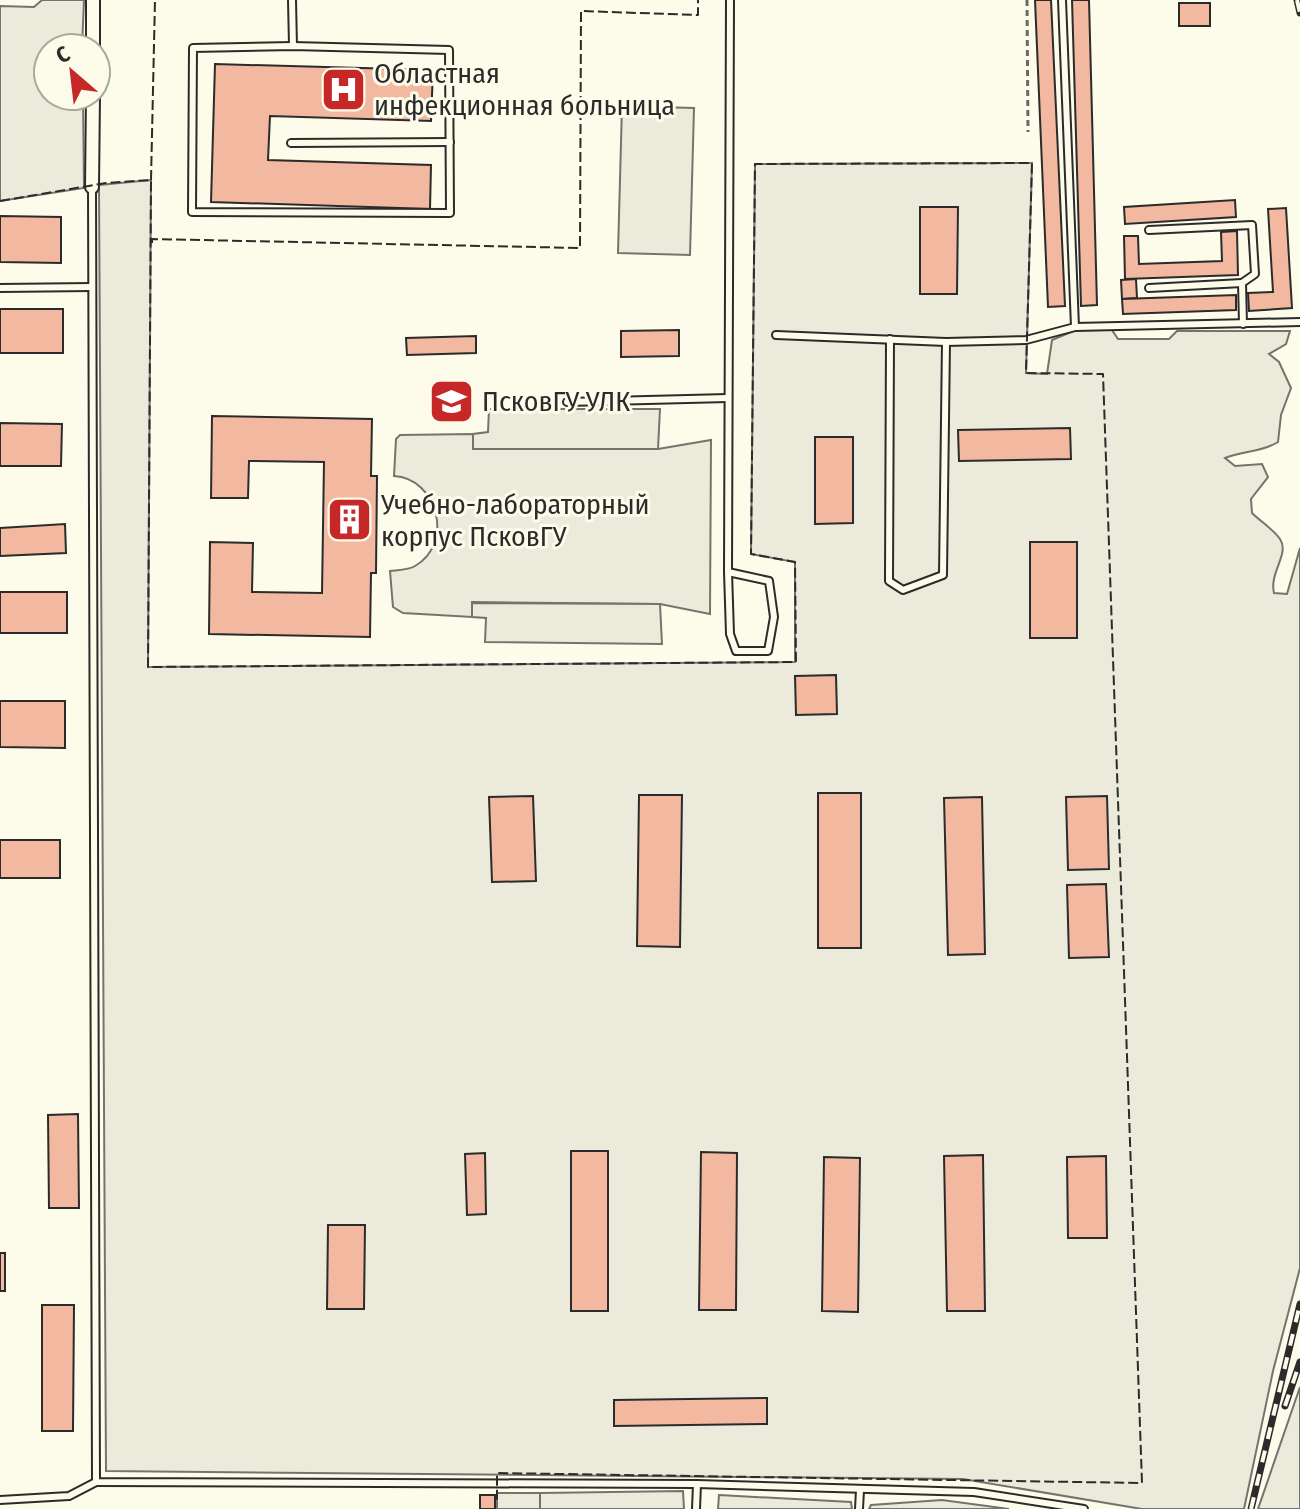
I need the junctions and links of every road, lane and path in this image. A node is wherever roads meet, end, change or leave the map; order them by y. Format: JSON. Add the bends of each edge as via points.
{"nodes":[{"id":1,"x":93,"y":0,"type":"edge"},
{"id":2,"x":292,"y":0,"type":"edge"},
{"id":3,"x":730,"y":0,"type":"edge"},
{"id":4,"x":1027,"y":0,"type":"edge"},
{"id":5,"x":1062,"y":0,"type":"edge"},
{"id":6,"x":93,"y":32,"type":"edge"},
{"id":7,"x":293,"y":46,"type":"junction"},
{"id":8,"x":93,"y":112,"type":"edge"},
{"id":9,"x":1028,"y":132,"type":"dead end"},
{"id":10,"x":450,"y":142,"type":"junction"},
{"id":11,"x":291,"y":143,"type":"dead end"},
{"id":12,"x":92,"y":187,"type":"joint"},
{"id":13,"x":1149,"y":230,"type":"dead end"},
{"id":14,"x":1242,"y":283,"type":"junction"},
{"id":15,"x":92,"y":287,"type":"junction"},
{"id":16,"x":0,"y":288,"type":"edge"},
{"id":17,"x":1149,"y":288,"type":"dead end"},
{"id":18,"x":1300,"y":322,"type":"edge"},
{"id":19,"x":1243,"y":324,"type":"junction"},
{"id":20,"x":1075,"y":327,"type":"junction"},
{"id":21,"x":776,"y":335,"type":"dead end"},
{"id":22,"x":890,"y":339,"type":"junction"},
{"id":23,"x":946,"y":342,"type":"junction"},
{"id":24,"x":728,"y":398,"type":"junction"},
{"id":25,"x":567,"y":402,"type":"dead end"},
{"id":26,"x":728,"y":572,"type":"junction"},
{"id":27,"x":96,"y":1482,"type":"junction"},
{"id":28,"x":697,"y":1484,"type":"junction"},
{"id":29,"x":860,"y":1490,"type":"junction"},
{"id":30,"x":0,"y":1500,"type":"edge"},
{"id":31,"x":696,"y":1509,"type":"edge"},
{"id":32,"x":859,"y":1509,"type":"edge"},
{"id":33,"x":1084,"y":1509,"type":"edge"}],
"edges":[{"from":1,"to":6,"type":"street"},
{"from":2,"to":7,"type":"lane"},
{"from":3,"to":24,"type":"lane"},
{"from":4,"to":9,"type":"path"},
{"from":5,"to":20,"type":"lane"},
{"from":7,"to":10,"type":"lane","via":[[449,50]]},
{"from":7,"to":10,"type":"lane","via":[[193,48],[192,212],[450,213]]},
{"from":8,"to":12,"type":"street"},
{"from":10,"to":11,"type":"lane"},
{"from":12,"to":15,"type":"lane"},
{"from":13,"to":14,"type":"lane","via":[[1252,225],[1255,274]]},
{"from":14,"to":17,"type":"lane"},
{"from":14,"to":19,"type":"lane"},
{"from":15,"to":16,"type":"lane"},
{"from":15,"to":27,"type":"lane"},
{"from":18,"to":19,"type":"lane"},
{"from":19,"to":20,"type":"lane"},
{"from":20,"to":23,"type":"lane","via":[[1026,340]]},
{"from":21,"to":22,"type":"lane"},
{"from":22,"to":23,"type":"lane"},
{"from":22,"to":23,"type":"lane","via":[[889,581],[903,590],[943,575]]},
{"from":24,"to":25,"type":"lane"},
{"from":24,"to":26,"type":"lane"},
{"from":26,"to":26,"type":"lane","via":[[730,634],[736,651],[768,651],[774,617],[769,581]]},
{"from":27,"to":28,"type":"lane"},
{"from":27,"to":30,"type":"lane","via":[[69,1496]]},
{"from":28,"to":29,"type":"lane"},
{"from":28,"to":31,"type":"lane"},
{"from":29,"to":32,"type":"lane"},
{"from":29,"to":33,"type":"lane","via":[[974,1492]]}]}
